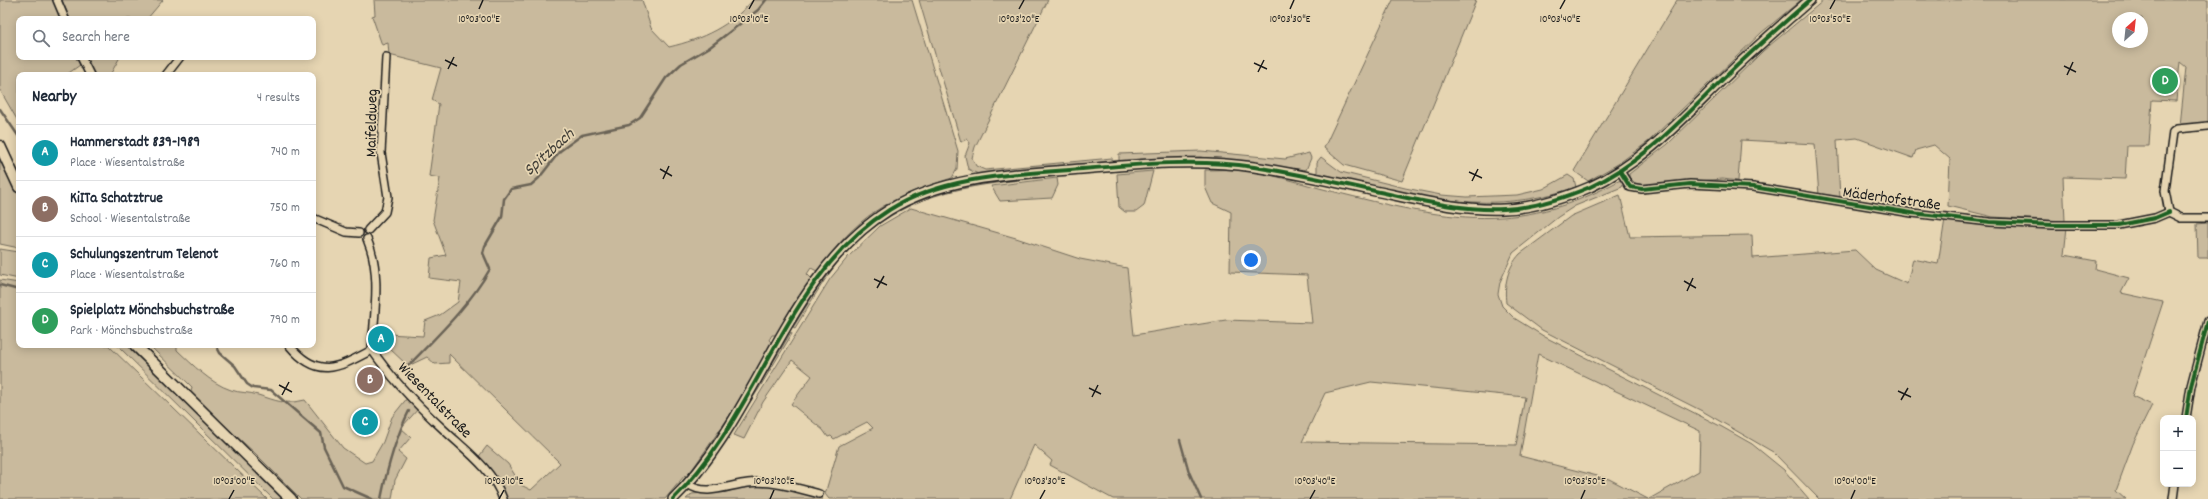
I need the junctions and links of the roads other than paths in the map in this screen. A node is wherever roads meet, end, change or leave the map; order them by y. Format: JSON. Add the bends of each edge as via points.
{"nodes":[{"id":1,"x":57,"y":0,"type":"edge"},
{"id":2,"x":1810,"y":0,"type":"edge"},
{"id":3,"x":64,"y":16,"type":"edge"},
{"id":4,"x":386,"y":57,"type":"dead end"},
{"id":5,"x":82,"y":60,"type":"edge"},
{"id":6,"x":178,"y":60,"type":"edge"},
{"id":7,"x":88,"y":72,"type":"edge"},
{"id":8,"x":168,"y":72,"type":"edge"},
{"id":9,"x":2208,"y":126,"type":"edge"},
{"id":10,"x":0,"y":146,"type":"edge"},
{"id":11,"x":1620,"y":171,"type":"junction"},
{"id":12,"x":16,"y":181,"type":"edge"},
{"id":13,"x":2168,"y":212,"type":"junction"},
{"id":14,"x":2208,"y":218,"type":"edge"},
{"id":15,"x":316,"y":219,"type":"edge"},
{"id":16,"x":368,"y":230,"type":"junction"},
{"id":17,"x":359,"y":233,"type":"junction"},
{"id":18,"x":367,"y":239,"type":"junction"},
{"id":19,"x":2208,"y":321,"type":"edge"},
{"id":20,"x":138,"y":348,"type":"edge"},
{"id":21,"x":292,"y":348,"type":"edge"},
{"id":22,"x":372,"y":350,"type":"junction"},
{"id":23,"x":2186,"y":415,"type":"edge"},
{"id":24,"x":688,"y":484,"type":"junction"},
{"id":25,"x":2175,"y":487,"type":"edge"},
{"id":26,"x":819,"y":494,"type":"dead end"},
{"id":27,"x":291,"y":499,"type":"edge"},
{"id":28,"x":503,"y":499,"type":"edge"},
{"id":29,"x":673,"y":499,"type":"edge"},
{"id":30,"x":2173,"y":499,"type":"edge"}],
"edges":[{"from":1,"to":3,"type":"street"},
{"from":2,"to":11,"type":"street","via":[[1750,53],[1667,134]]},
{"from":4,"to":16,"type":"street","name":"Maifeldweg","via":[[381,153],[388,197],[385,212]]},
{"from":5,"to":7,"type":"street"},
{"from":6,"to":8,"type":"street"},
{"from":9,"to":13,"type":"street","via":[[2177,128],[2173,132],[2165,191]]},
{"from":10,"to":12,"type":"main road"},
{"from":11,"to":13,"type":"street","name":"Mäderhofstraße","via":[[1630,187],[1642,189],[1690,184],[1754,187],[1905,212],[1990,222],[2119,225],[2155,218]]},
{"from":11,"to":24,"type":"street","via":[[1590,187],[1550,202],[1506,209],[1438,205],[1250,166],[1188,163],[1056,171],[966,182],[939,188],[891,208],[860,230],[836,254],[790,322],[753,387]]},
{"from":13,"to":14,"type":"street","via":[[2181,218]]},
{"from":15,"to":17,"type":"street","via":[[346,232]]},
{"from":16,"to":17,"type":"street","via":[[363,229]]},
{"from":16,"to":18,"type":"street","via":[[370,235]]},
{"from":17,"to":18,"type":"street","via":[[361,239]]},
{"from":18,"to":22,"type":"street","via":[[375,266]]},
{"from":19,"to":23,"type":"street","via":[[2191,386]]},
{"from":20,"to":27,"type":"main road"},
{"from":21,"to":22,"type":"street","via":[[307,364],[321,368],[348,363]]},
{"from":22,"to":28,"type":"street","name":"Wiesentalstraße","via":[[441,428],[477,459],[498,484]]},
{"from":24,"to":26,"type":"street","via":[[703,491],[765,482]]},
{"from":24,"to":29,"type":"street"},
{"from":25,"to":30,"type":"street"}]}
